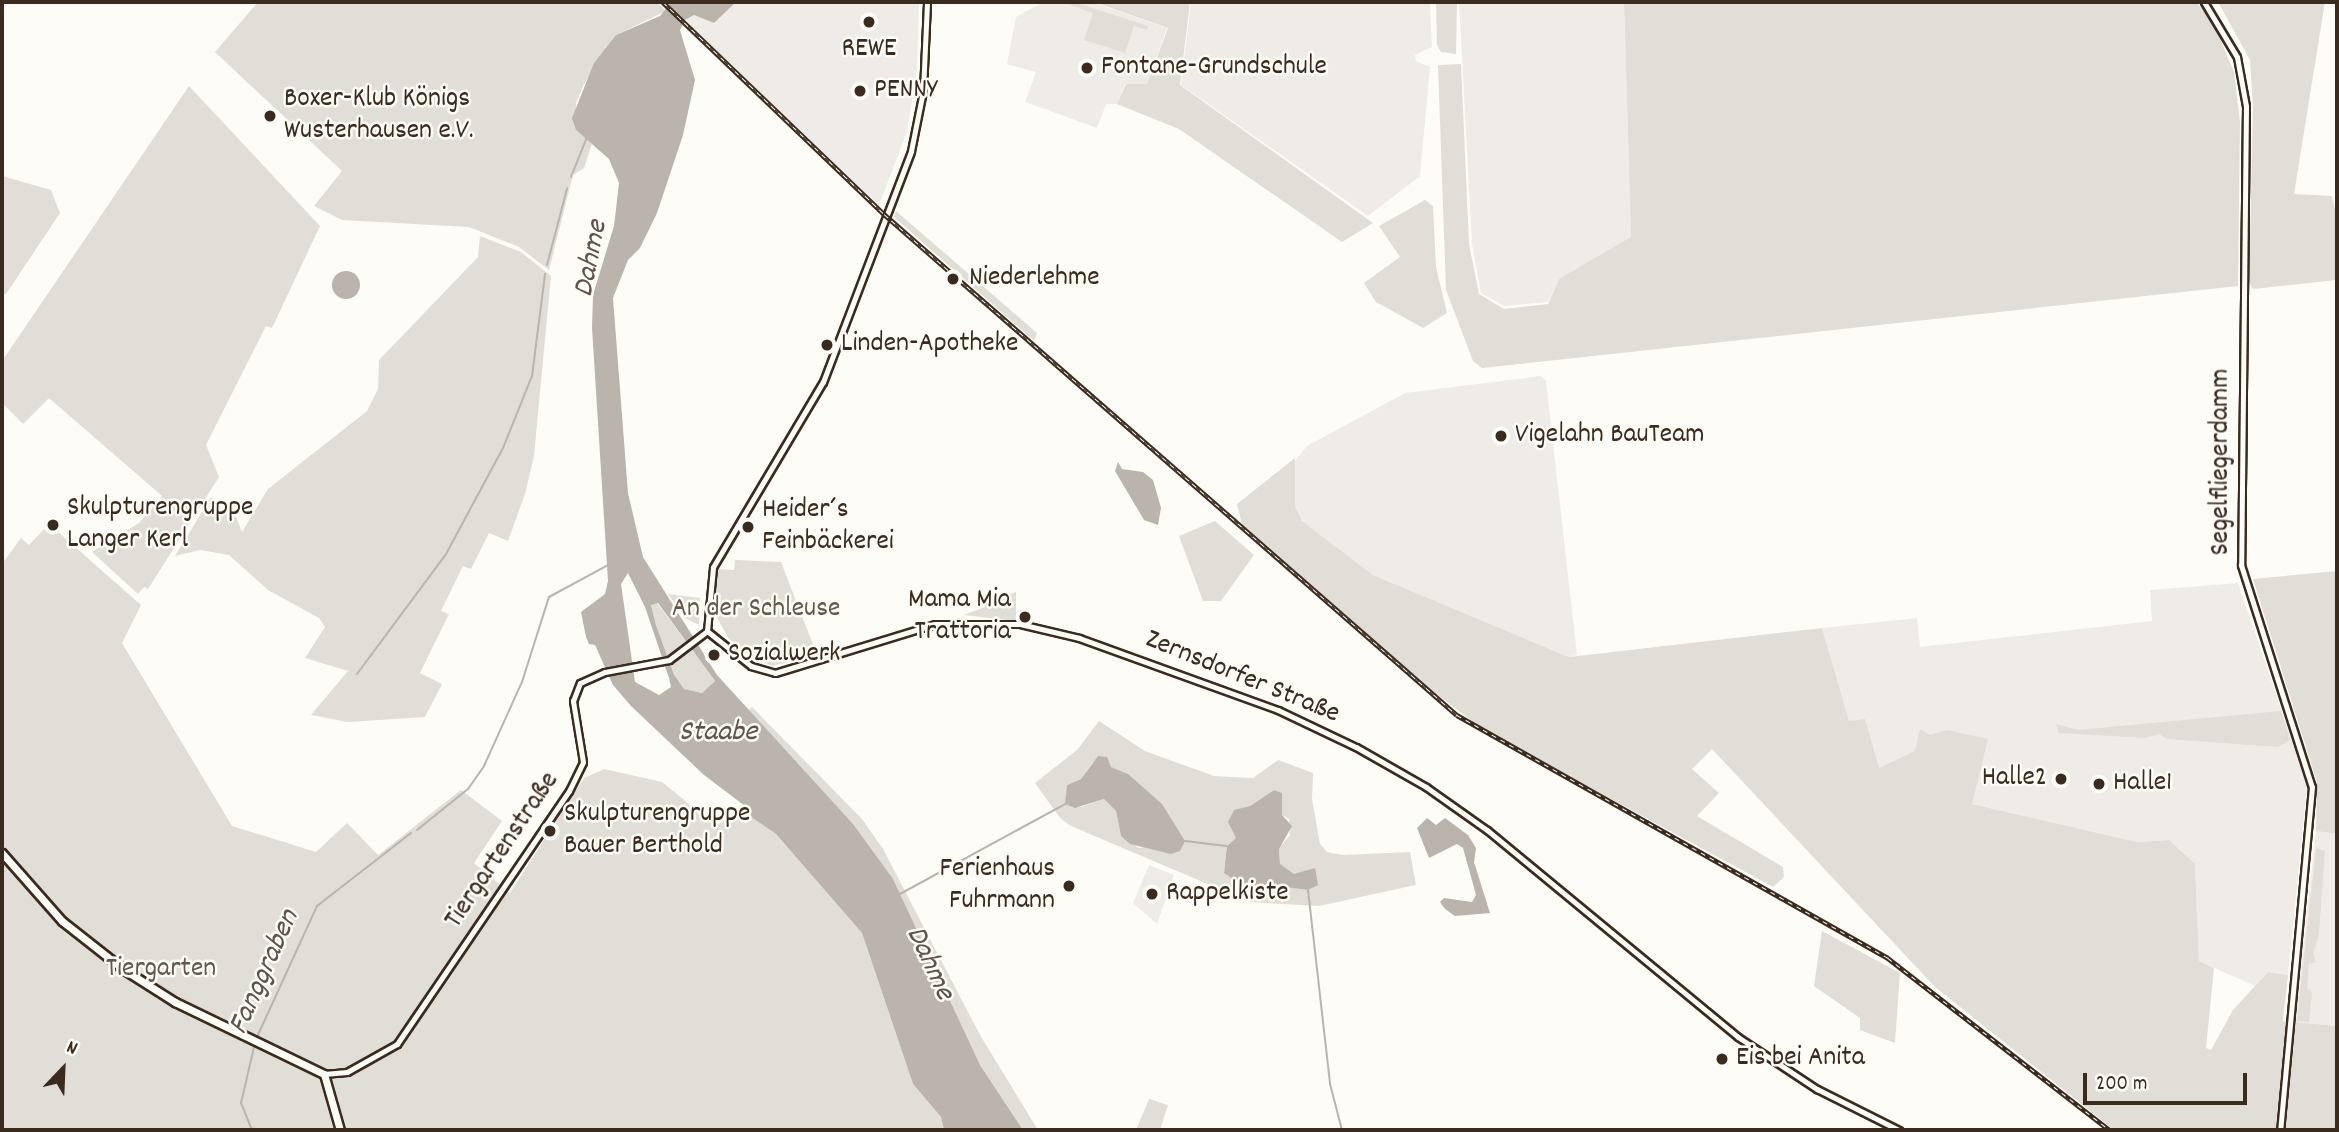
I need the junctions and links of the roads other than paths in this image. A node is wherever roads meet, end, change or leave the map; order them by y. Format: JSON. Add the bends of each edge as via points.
{"nodes":[{"id":1,"x":927,"y":2,"type":"edge"},
{"id":2,"x":2204,"y":2,"type":"edge"},
{"id":3,"x":707,"y":631,"type":"junction"},
{"id":4,"x":2,"y":853,"type":"edge"},
{"id":5,"x":324,"y":1074,"type":"junction"},
{"id":6,"x":340,"y":1130,"type":"edge"},
{"id":7,"x":1899,"y":1130,"type":"edge"},
{"id":8,"x":2280,"y":1130,"type":"edge"}],
"edges":[{"from":1,"to":3,"type":"street","via":[[917,130],[823,382],[710,576]]},
{"from":2,"to":8,"type":"street","name":"Segelfliegerdamm","via":[[2236,57],[2246,106],[2241,565],[2312,787]]},
{"from":3,"to":5,"type":"street","name":"Tiergartenstraße","via":[[666,661],[606,672],[580,683],[573,694],[583,752],[581,773],[405,1034],[392,1049],[369,1062],[342,1074]]},
{"from":3,"to":7,"type":"street","name":"Zernsdorfer Straße","via":[[751,666],[775,673],[935,624],[1020,624],[1079,638],[1278,710],[1388,764],[1467,815],[1700,1008],[1769,1059]]},
{"from":4,"to":5,"type":"main road","via":[[62,920],[123,969],[166,997]]},
{"from":5,"to":6,"type":"main road"}]}
